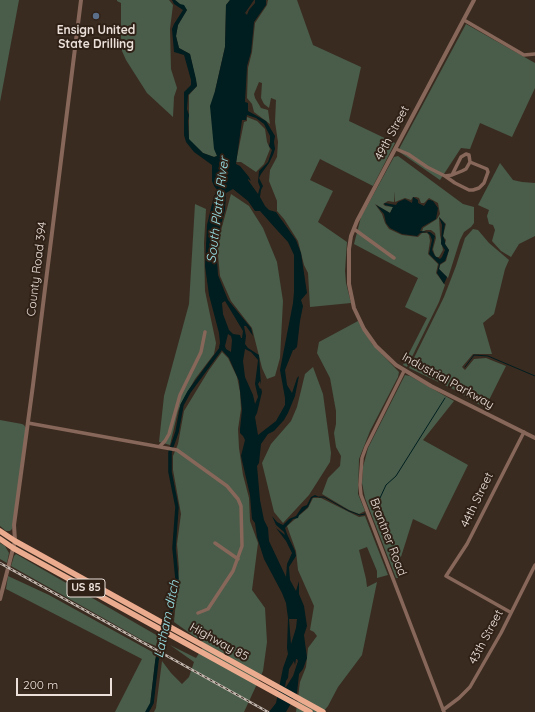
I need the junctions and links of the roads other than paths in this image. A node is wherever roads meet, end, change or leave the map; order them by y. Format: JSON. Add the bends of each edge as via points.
{"nodes":[{"id":1,"x":81,"y":0,"type":"edge"},
{"id":2,"x":474,"y":0,"type":"edge"},
{"id":3,"x":464,"y":20,"type":"junction"},
{"id":4,"x":535,"y":54,"type":"edge"},
{"id":5,"x":396,"y":149,"type":"junction"},
{"id":6,"x":470,"y":162,"type":"junction"},
{"id":7,"x":452,"y":175,"type":"junction"},
{"id":8,"x":445,"y":176,"type":"junction"},
{"id":9,"x":354,"y":229,"type":"junction"},
{"id":10,"x":394,"y":258,"type":"dead end"},
{"id":11,"x":348,"y":281,"type":"joint"},
{"id":12,"x":205,"y":332,"type":"dead end"},
{"id":13,"x":404,"y":370,"type":"junction"},
{"id":14,"x":28,"y":423,"type":"junction"},
{"id":15,"x":524,"y":432,"type":"junction"},
{"id":16,"x":535,"y":438,"type":"edge"},
{"id":17,"x":162,"y":446,"type":"junction"},
{"id":18,"x":0,"y":530,"type":"edge"},
{"id":19,"x":0,"y":539,"type":"edge"},
{"id":20,"x":15,"y":540,"type":"junction"},
{"id":21,"x":215,"y":543,"type":"dead end"},
{"id":22,"x":13,"y":548,"type":"junction"},
{"id":23,"x":238,"y":559,"type":"junction"},
{"id":24,"x":535,"y":565,"type":"edge"},
{"id":25,"x":0,"y":599,"type":"edge"},
{"id":26,"x":510,"y":612,"type":"junction"},
{"id":27,"x":198,"y":614,"type":"dead end"},
{"id":28,"x":202,"y":649,"type":"junction"},
{"id":29,"x":444,"y":711,"type":"edge"},
{"id":30,"x":310,"y":712,"type":"edge"},
{"id":31,"x":323,"y":712,"type":"edge"}],
"edges":[{"from":1,"to":14,"type":"street","name":"County Road 394"},
{"from":2,"to":3,"type":"street","name":"49th Street"},
{"from":3,"to":4,"type":"street","via":[[524,55]]},
{"from":3,"to":5,"type":"street","name":"49th Street"},
{"from":5,"to":8,"type":"street"},
{"from":5,"to":9,"type":"street","name":"49th Street"},
{"from":6,"to":7,"type":"street","via":[[462,171]]},
{"from":6,"to":7,"type":"street","via":[[469,155],[463,155]]},
{"from":6,"to":8,"type":"street","via":[[487,169],[484,183],[479,188],[469,190]]},
{"from":7,"to":8,"type":"street"},
{"from":9,"to":10,"type":"street"},
{"from":9,"to":11,"type":"street","name":"49th Street","via":[[348,252]]},
{"from":11,"to":13,"type":"street","name":"Industrial Parkway","via":[[354,308],[364,329],[384,355]]},
{"from":12,"to":17,"type":"street","via":[[201,352],[180,395],[169,434]]},
{"from":13,"to":15,"type":"street","name":"Industrial Parkway"},
{"from":13,"to":29,"type":"street","name":"Brantner Road","via":[[362,458],[361,495]]},
{"from":14,"to":17,"type":"street"},
{"from":14,"to":20,"type":"street","name":"County Road 394","via":[[14,525]]},
{"from":15,"to":16,"type":"street","name":"Industrial Parkway"},
{"from":15,"to":26,"type":"street","name":"44th Street","via":[[467,544],[446,576]]},
{"from":17,"to":23,"type":"street","via":[[177,450],[227,486],[238,499],[241,506],[242,538]]},
{"from":18,"to":20,"type":"highway","name":"Highway 85","number":"US 85"},
{"from":19,"to":22,"type":"highway","name":"Highway 85","number":"US 85"},
{"from":20,"to":22,"type":"street","name":"County Road 394"},
{"from":20,"to":28,"type":"highway","name":"Highway 85","number":"US 85","via":[[173,629]]},
{"from":21,"to":23,"type":"street"},
{"from":22,"to":25,"type":"street","name":"County Road 394"},
{"from":22,"to":28,"type":"highway","name":"Highway 85","number":"US 85"},
{"from":23,"to":27,"type":"street","via":[[208,609]]},
{"from":24,"to":26,"type":"street","name":"43th Street"},
{"from":26,"to":29,"type":"street","name":"43th Street","via":[[470,687]]},
{"from":28,"to":30,"type":"highway","name":"Highway 85","number":"US 85"},
{"from":28,"to":31,"type":"highway","name":"Highway 85","number":"US 85"}]}
